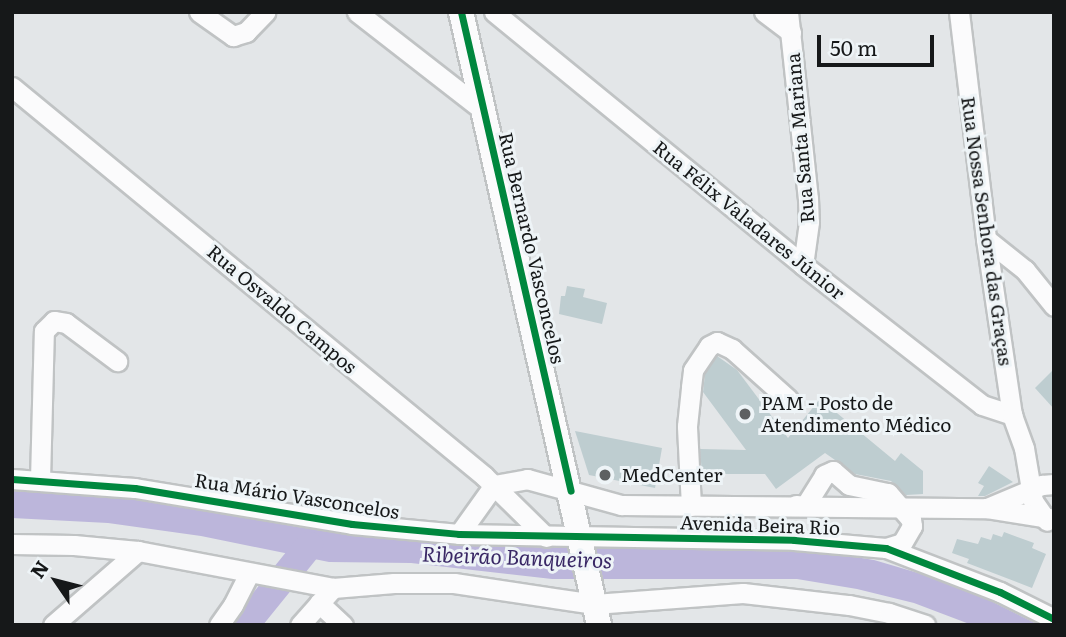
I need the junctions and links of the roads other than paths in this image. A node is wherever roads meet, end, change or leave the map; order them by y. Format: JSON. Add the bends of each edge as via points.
{"nodes":[{"id":1,"x":199,"y":12,"type":"edge"},
{"id":2,"x":265,"y":12,"type":"edge"},
{"id":3,"x":357,"y":12,"type":"edge"},
{"id":4,"x":461,"y":12,"type":"edge"},
{"id":5,"x":494,"y":12,"type":"edge"},
{"id":6,"x":764,"y":12,"type":"edge"},
{"id":7,"x":788,"y":12,"type":"edge"},
{"id":8,"x":959,"y":12,"type":"edge"},
{"id":9,"x":791,"y":33,"type":"junction"},
{"id":10,"x":12,"y":87,"type":"edge"},
{"id":11,"x":484,"y":111,"type":"junction"},
{"id":12,"x":986,"y":239,"type":"junction"},
{"id":13,"x":803,"y":265,"type":"junction"},
{"id":14,"x":1054,"y":306,"type":"edge"},
{"id":15,"x":117,"y":361,"type":"dead end"},
{"id":16,"x":788,"y":399,"type":"dead end"},
{"id":17,"x":1012,"y":415,"type":"junction"},
{"id":18,"x":1024,"y":448,"type":"junction"},
{"id":19,"x":12,"y":479,"type":"edge"},
{"id":20,"x":40,"y":480,"type":"junction"},
{"id":21,"x":1054,"y":482,"type":"edge"},
{"id":22,"x":494,"y":485,"type":"junction"},
{"id":23,"x":571,"y":491,"type":"junction"},
{"id":24,"x":1030,"y":493,"type":"junction"},
{"id":25,"x":796,"y":505,"type":"junction"},
{"id":26,"x":691,"y":506,"type":"junction"},
{"id":27,"x":930,"y":506,"type":"junction"},
{"id":28,"x":901,"y":508,"type":"junction"},
{"id":29,"x":987,"y":508,"type":"junction"},
{"id":30,"x":1051,"y":518,"type":"edge"},
{"id":31,"x":458,"y":534,"type":"junction"},
{"id":32,"x":546,"y":537,"type":"junction"},
{"id":33,"x":578,"y":538,"type":"junction"},
{"id":34,"x":12,"y":544,"type":"edge"},
{"id":35,"x":886,"y":548,"type":"junction"},
{"id":36,"x":138,"y":551,"type":"junction"},
{"id":37,"x":914,"y":559,"type":"junction"},
{"id":38,"x":254,"y":574,"type":"junction"},
{"id":39,"x":333,"y":588,"type":"junction"},
{"id":40,"x":319,"y":603,"type":"junction"},
{"id":41,"x":594,"y":605,"type":"edge"},
{"id":42,"x":1054,"y":619,"type":"edge"},
{"id":43,"x":53,"y":625,"type":"edge"},
{"id":44,"x":219,"y":625,"type":"edge"},
{"id":45,"x":300,"y":625,"type":"edge"},
{"id":46,"x":343,"y":625,"type":"edge"},
{"id":47,"x":925,"y":625,"type":"edge"}],
"edges":[{"from":1,"to":2,"type":"street","via":[[233,36],[246,32]]},
{"from":3,"to":11,"type":"street"},
{"from":4,"to":11,"type":"main road","name":"Rua Bernardo Vasconcelos"},
{"from":5,"to":13,"type":"street","name":"Rua Félix Valadares Júnior"},
{"from":6,"to":9,"type":"street"},
{"from":7,"to":9,"type":"street","name":"Rua Santa Mariana"},
{"from":8,"to":12,"type":"street","name":"Rua Nossa Senhora das Graças"},
{"from":9,"to":13,"type":"street","name":"Rua Santa Mariana","via":[[808,198]]},
{"from":10,"to":22,"type":"street","name":"Rua Osvaldo Campos"},
{"from":11,"to":23,"type":"main road","name":"Rua Bernardo Vasconcelos"},
{"from":12,"to":14,"type":"street","via":[[1025,270]]},
{"from":12,"to":17,"type":"street","name":"Rua Nossa Senhora das Graças"},
{"from":13,"to":17,"type":"street","name":"Rua Félix Valadares Júnior","via":[[982,405]]},
{"from":15,"to":20,"type":"street","via":[[66,323],[54,321],[44,331]]},
{"from":16,"to":26,"type":"street","via":[[726,345],[717,342],[702,354],[693,370],[687,426]]},
{"from":17,"to":18,"type":"street","name":"Rua Nossa Senhora das Graças"},
{"from":18,"to":21,"type":"street","name":"Rua Nossa Senhora das Graças"},
{"from":18,"to":24,"type":"street","name":"Rua Nossa Senhora das Graças"},
{"from":19,"to":20,"type":"street","name":"Rua Mário Vasconcelos"},
{"from":20,"to":31,"type":"street","name":"Rua Mário Vasconcelos","via":[[157,490],[352,524]]},
{"from":21,"to":24,"type":"street"},
{"from":22,"to":23,"type":"street","via":[[541,480]]},
{"from":22,"to":31,"type":"street"},
{"from":22,"to":32,"type":"street","name":"Rua Osvaldo Campos"},
{"from":23,"to":26,"type":"street","via":[[621,505]]},
{"from":23,"to":33,"type":"main road","name":"Rua Bernardo Vasconcelos"},
{"from":24,"to":29,"type":"street"},
{"from":24,"to":30,"type":"street"},
{"from":25,"to":26,"type":"street"},
{"from":25,"to":28,"type":"street"},
{"from":25,"to":28,"type":"street","via":[[804,506],[824,475],[833,471],[849,485],[888,493]]},
{"from":27,"to":28,"type":"street"},
{"from":27,"to":29,"type":"street"},
{"from":27,"to":37,"type":"street","via":[[912,535]]},
{"from":28,"to":35,"type":"street","via":[[911,519],[909,534],[902,543]]},
{"from":29,"to":30,"type":"street"},
{"from":31,"to":32,"type":"street","name":"Rua Mário Vasconcelos"},
{"from":32,"to":33,"type":"street","name":"Rua Mário Vasconcelos"},
{"from":33,"to":35,"type":"street","name":"Avenida Beira Rio","via":[[794,540]]},
{"from":33,"to":41,"type":"main road","name":"Rua Bernardo Vasconcelos"},
{"from":34,"to":36,"type":"street"},
{"from":35,"to":37,"type":"street","name":"Avenida Beira Rio"},
{"from":36,"to":38,"type":"street"},
{"from":36,"to":43,"type":"street"},
{"from":37,"to":42,"type":"street","name":"Avenida Beira Rio","via":[[1000,592]]},
{"from":38,"to":39,"type":"street"},
{"from":38,"to":44,"type":"street"},
{"from":39,"to":40,"type":"street"},
{"from":39,"to":41,"type":"street","via":[[454,583]]},
{"from":40,"to":45,"type":"street"},
{"from":40,"to":46,"type":"street"},
{"from":41,"to":47,"type":"street","via":[[743,593],[849,605]]}]}
